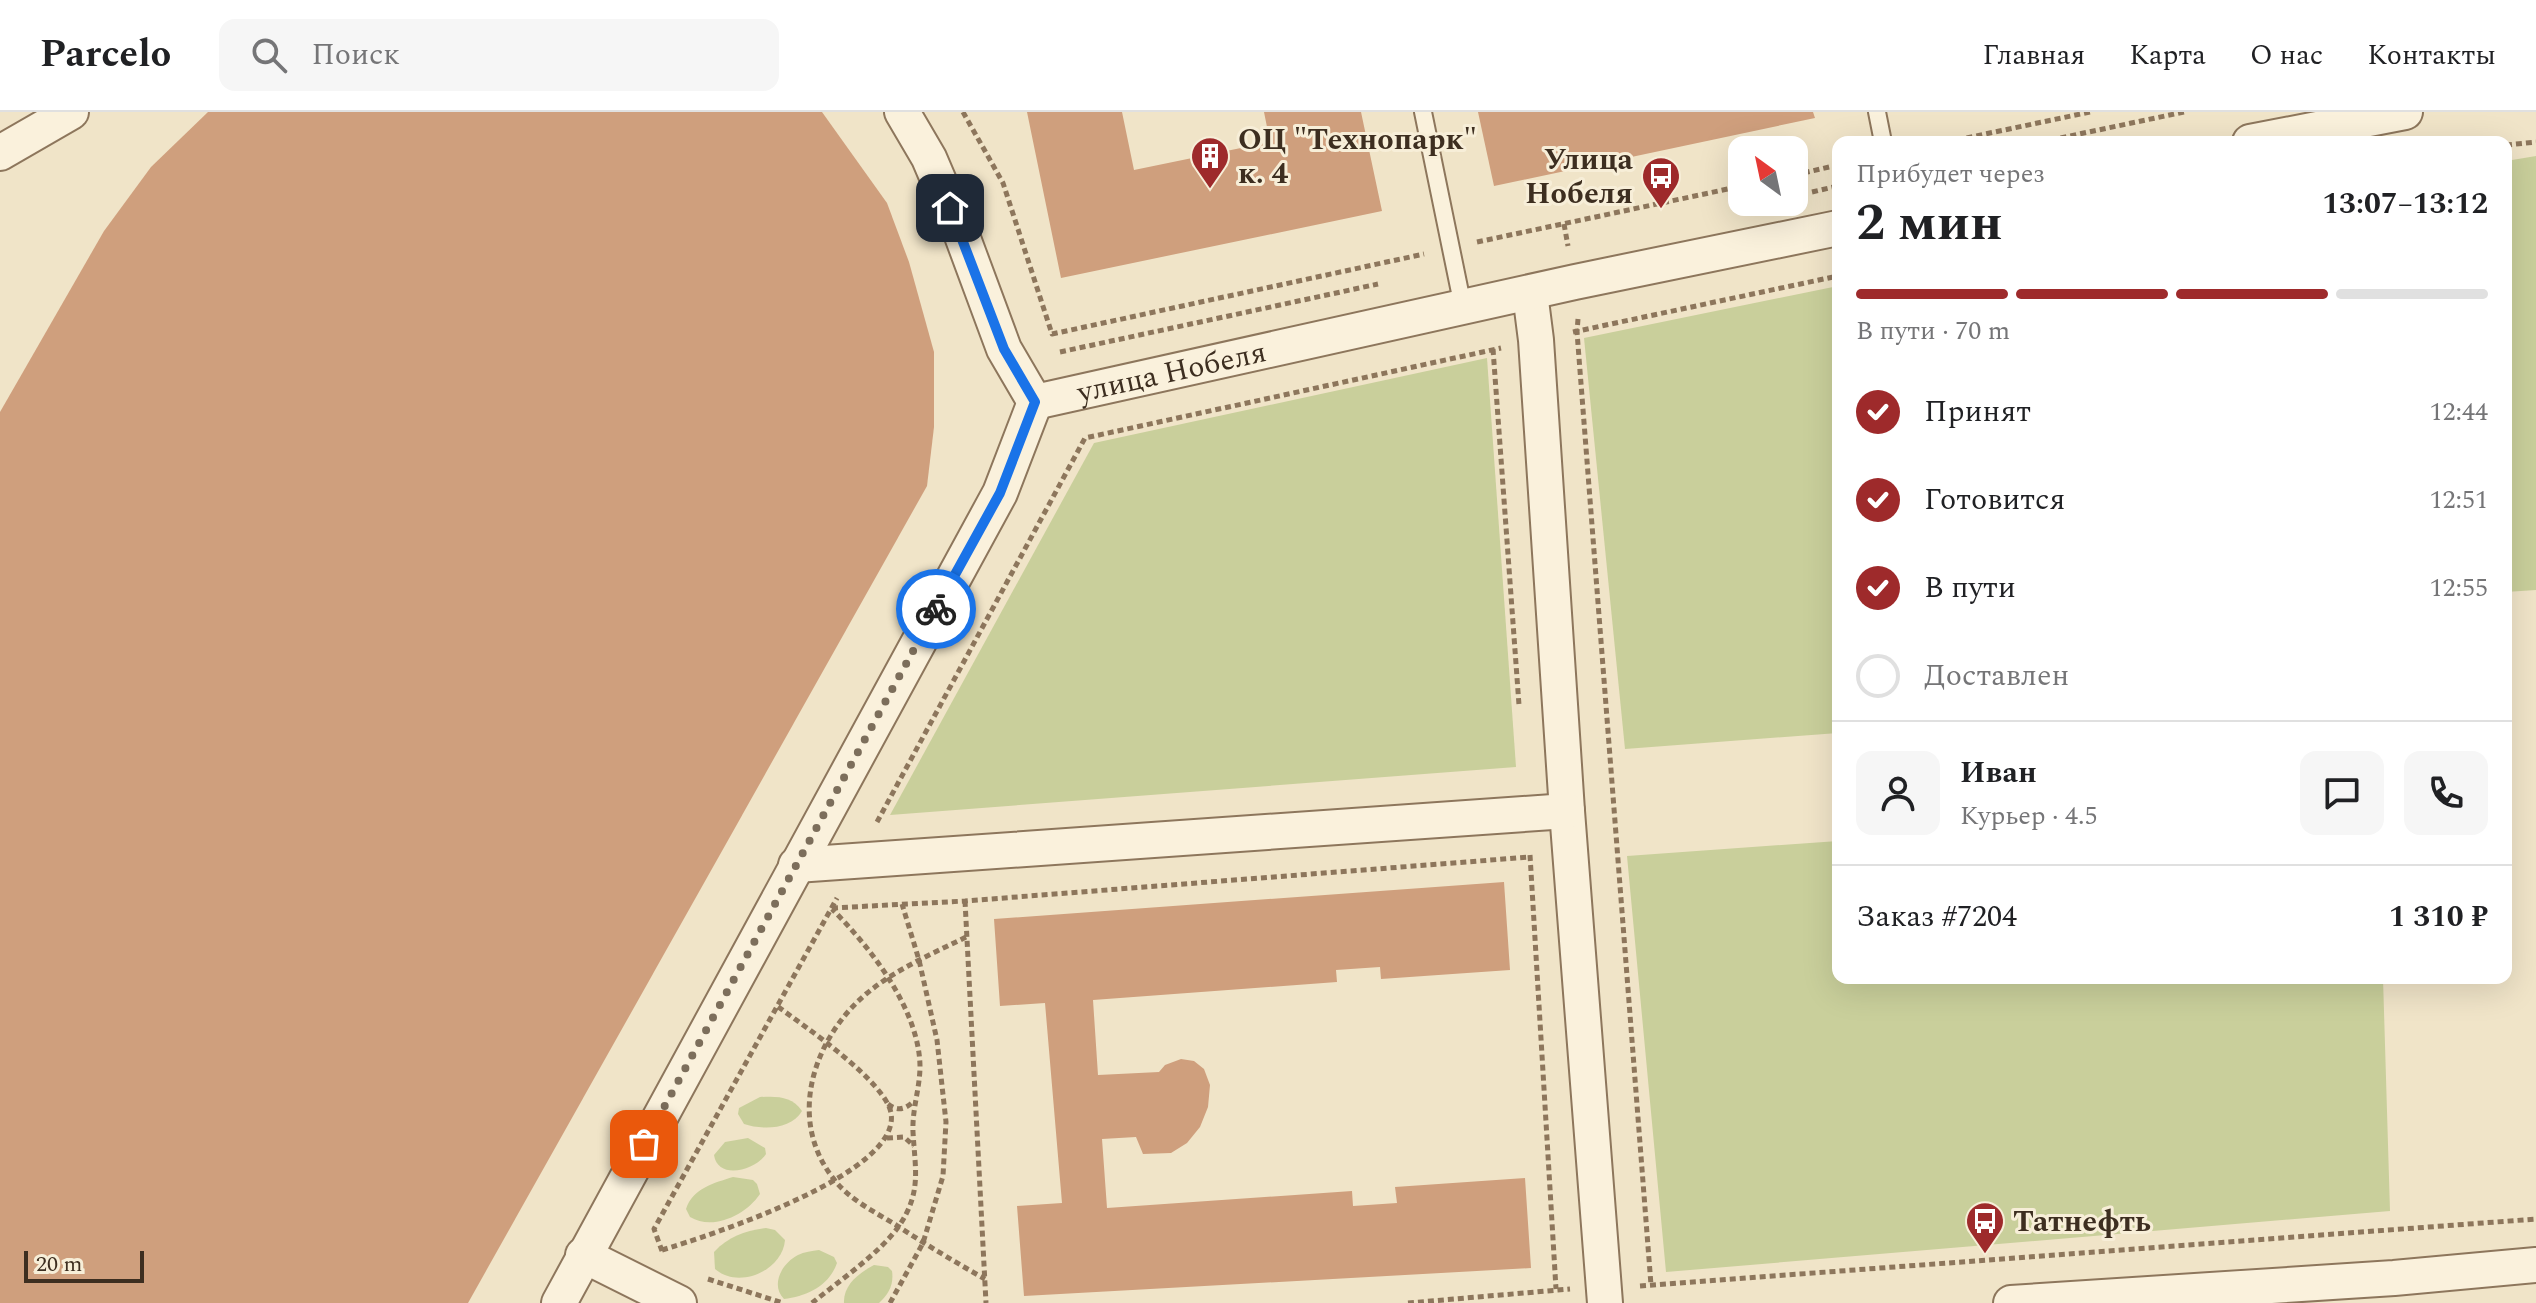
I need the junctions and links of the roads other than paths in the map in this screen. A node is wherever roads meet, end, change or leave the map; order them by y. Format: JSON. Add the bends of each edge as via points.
{"nodes":[{"id":1,"x":71,"y":112,"type":"edge"},
{"id":2,"x":902,"y":112,"type":"edge"},
{"id":3,"x":1423,"y":112,"type":"edge"},
{"id":4,"x":1877,"y":112,"type":"edge"},
{"id":5,"x":2405,"y":112,"type":"edge"},
{"id":6,"x":2336,"y":118,"type":"edge"},
{"id":7,"x":1882,"y":136,"type":"edge"},
{"id":8,"x":2272,"y":136,"type":"edge"},
{"id":9,"x":0,"y":153,"type":"edge"},
{"id":10,"x":1832,"y":229,"type":"edge"},
{"id":11,"x":1530,"y":293,"type":"junction"},
{"id":12,"x":1463,"y":307,"type":"junction"},
{"id":13,"x":1035,"y":402,"type":"junction"},
{"id":14,"x":1567,"y":811,"type":"junction"},
{"id":15,"x":796,"y":865,"type":"junction"},
{"id":16,"x":583,"y":1255,"type":"junction"},
{"id":17,"x":2536,"y":1265,"type":"edge"},
{"id":18,"x":2395,"y":1290,"type":"edge"},
{"id":19,"x":1605,"y":1296,"type":"edge"},
{"id":20,"x":559,"y":1303,"type":"edge"},
{"id":21,"x":679,"y":1303,"type":"edge"},
{"id":22,"x":2011,"y":1303,"type":"edge"}],
"edges":[{"from":1,"to":9,"type":"street"},
{"from":2,"to":13,"type":"street","via":[[929,158],[1004,349]]},
{"from":3,"to":12,"type":"lane"},
{"from":4,"to":7,"type":"lane"},
{"from":5,"to":6,"type":"street"},
{"from":6,"to":8,"type":"street"},
{"from":10,"to":11,"type":"street","name":"улица Нобеля"},
{"from":11,"to":12,"type":"street","name":"улица Нобеля"},
{"from":11,"to":14,"type":"street"},
{"from":12,"to":13,"type":"street","name":"улица Нобеля"},
{"from":13,"to":15,"type":"street","via":[[1000,493]]},
{"from":14,"to":15,"type":"street"},
{"from":14,"to":19,"type":"street"},
{"from":15,"to":16,"type":"street"},
{"from":16,"to":20,"type":"street"},
{"from":16,"to":21,"type":"street"},
{"from":17,"to":18,"type":"street"},
{"from":18,"to":22,"type":"street"}]}
